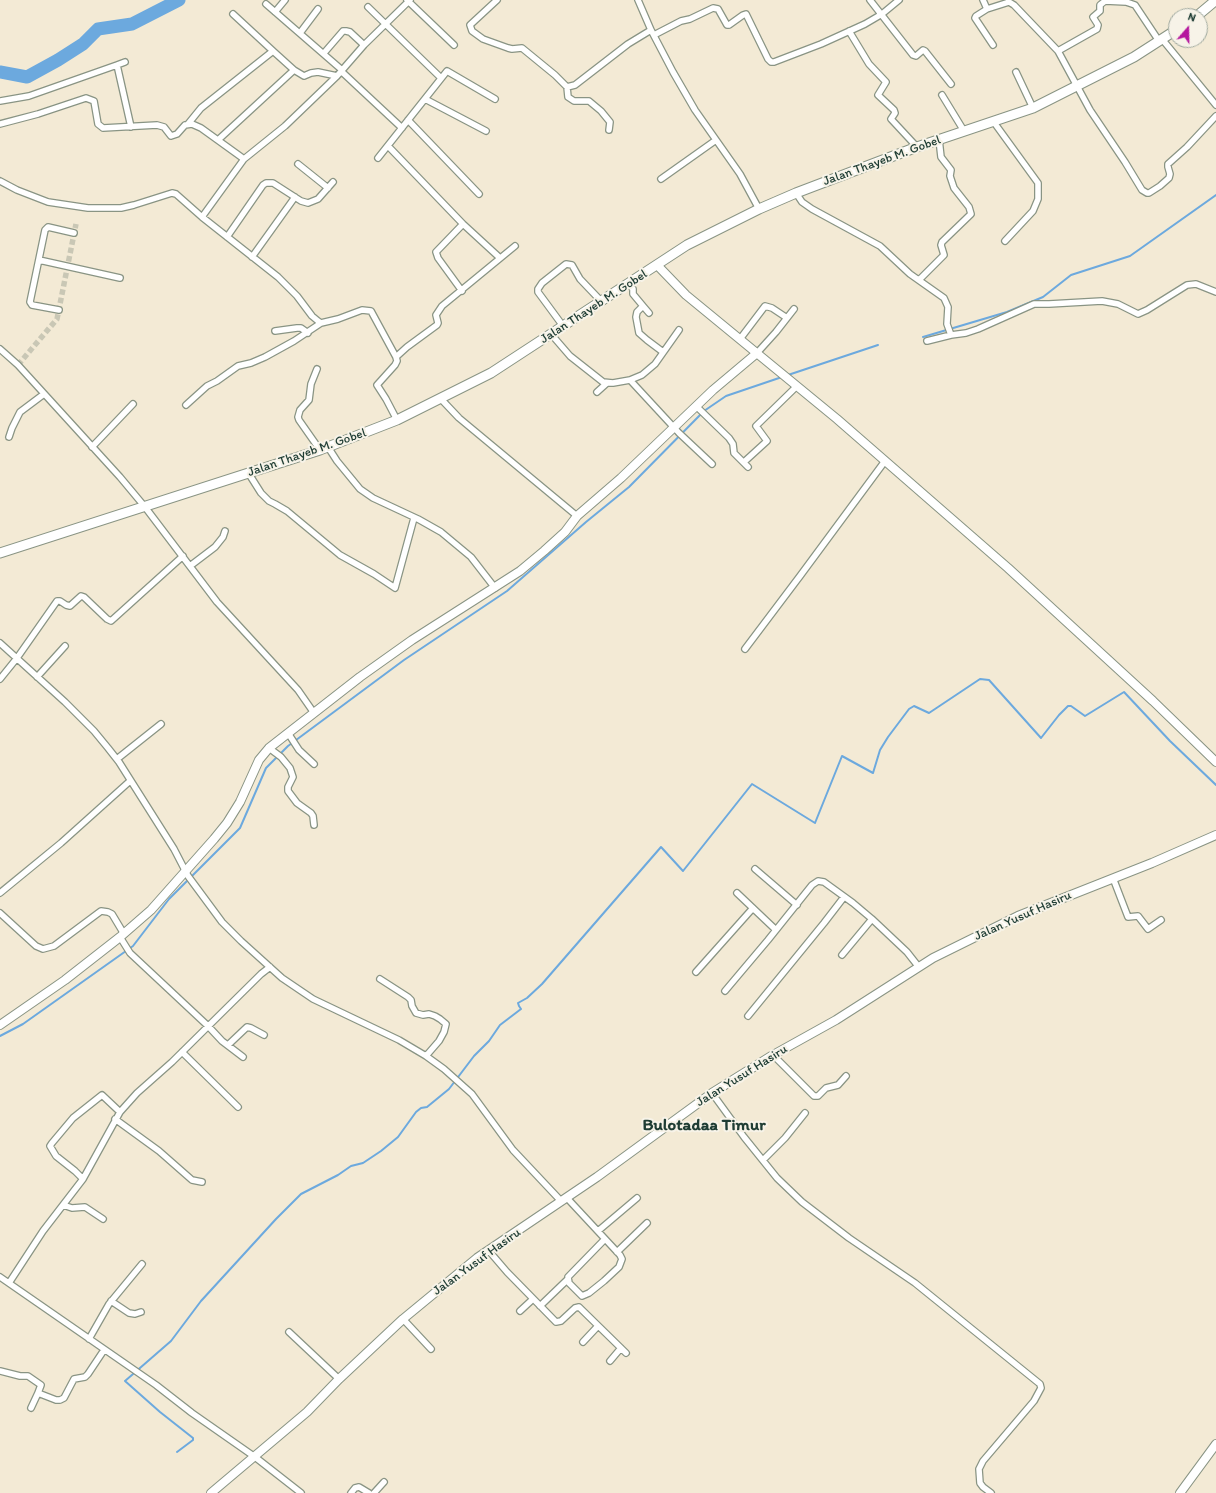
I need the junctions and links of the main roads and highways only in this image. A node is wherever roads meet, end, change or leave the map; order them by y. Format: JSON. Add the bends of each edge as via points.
{"nodes":[{"id":1,"x":1216,"y":0,"type":"edge"},
{"id":2,"x":1206,"y":8,"type":"edge"},
{"id":3,"x":1168,"y":35,"type":"edge"},
{"id":4,"x":0,"y":553,"type":"edge"}],
"edges":[{"from":1,"to":2,"type":"main road"},
{"from":3,"to":4,"type":"main road","name":"Jalan Thayeb M. Gobel","via":[[1134,58],[1033,108],[917,147],[759,209],[687,246],[491,373],[397,420],[324,449]]}]}
